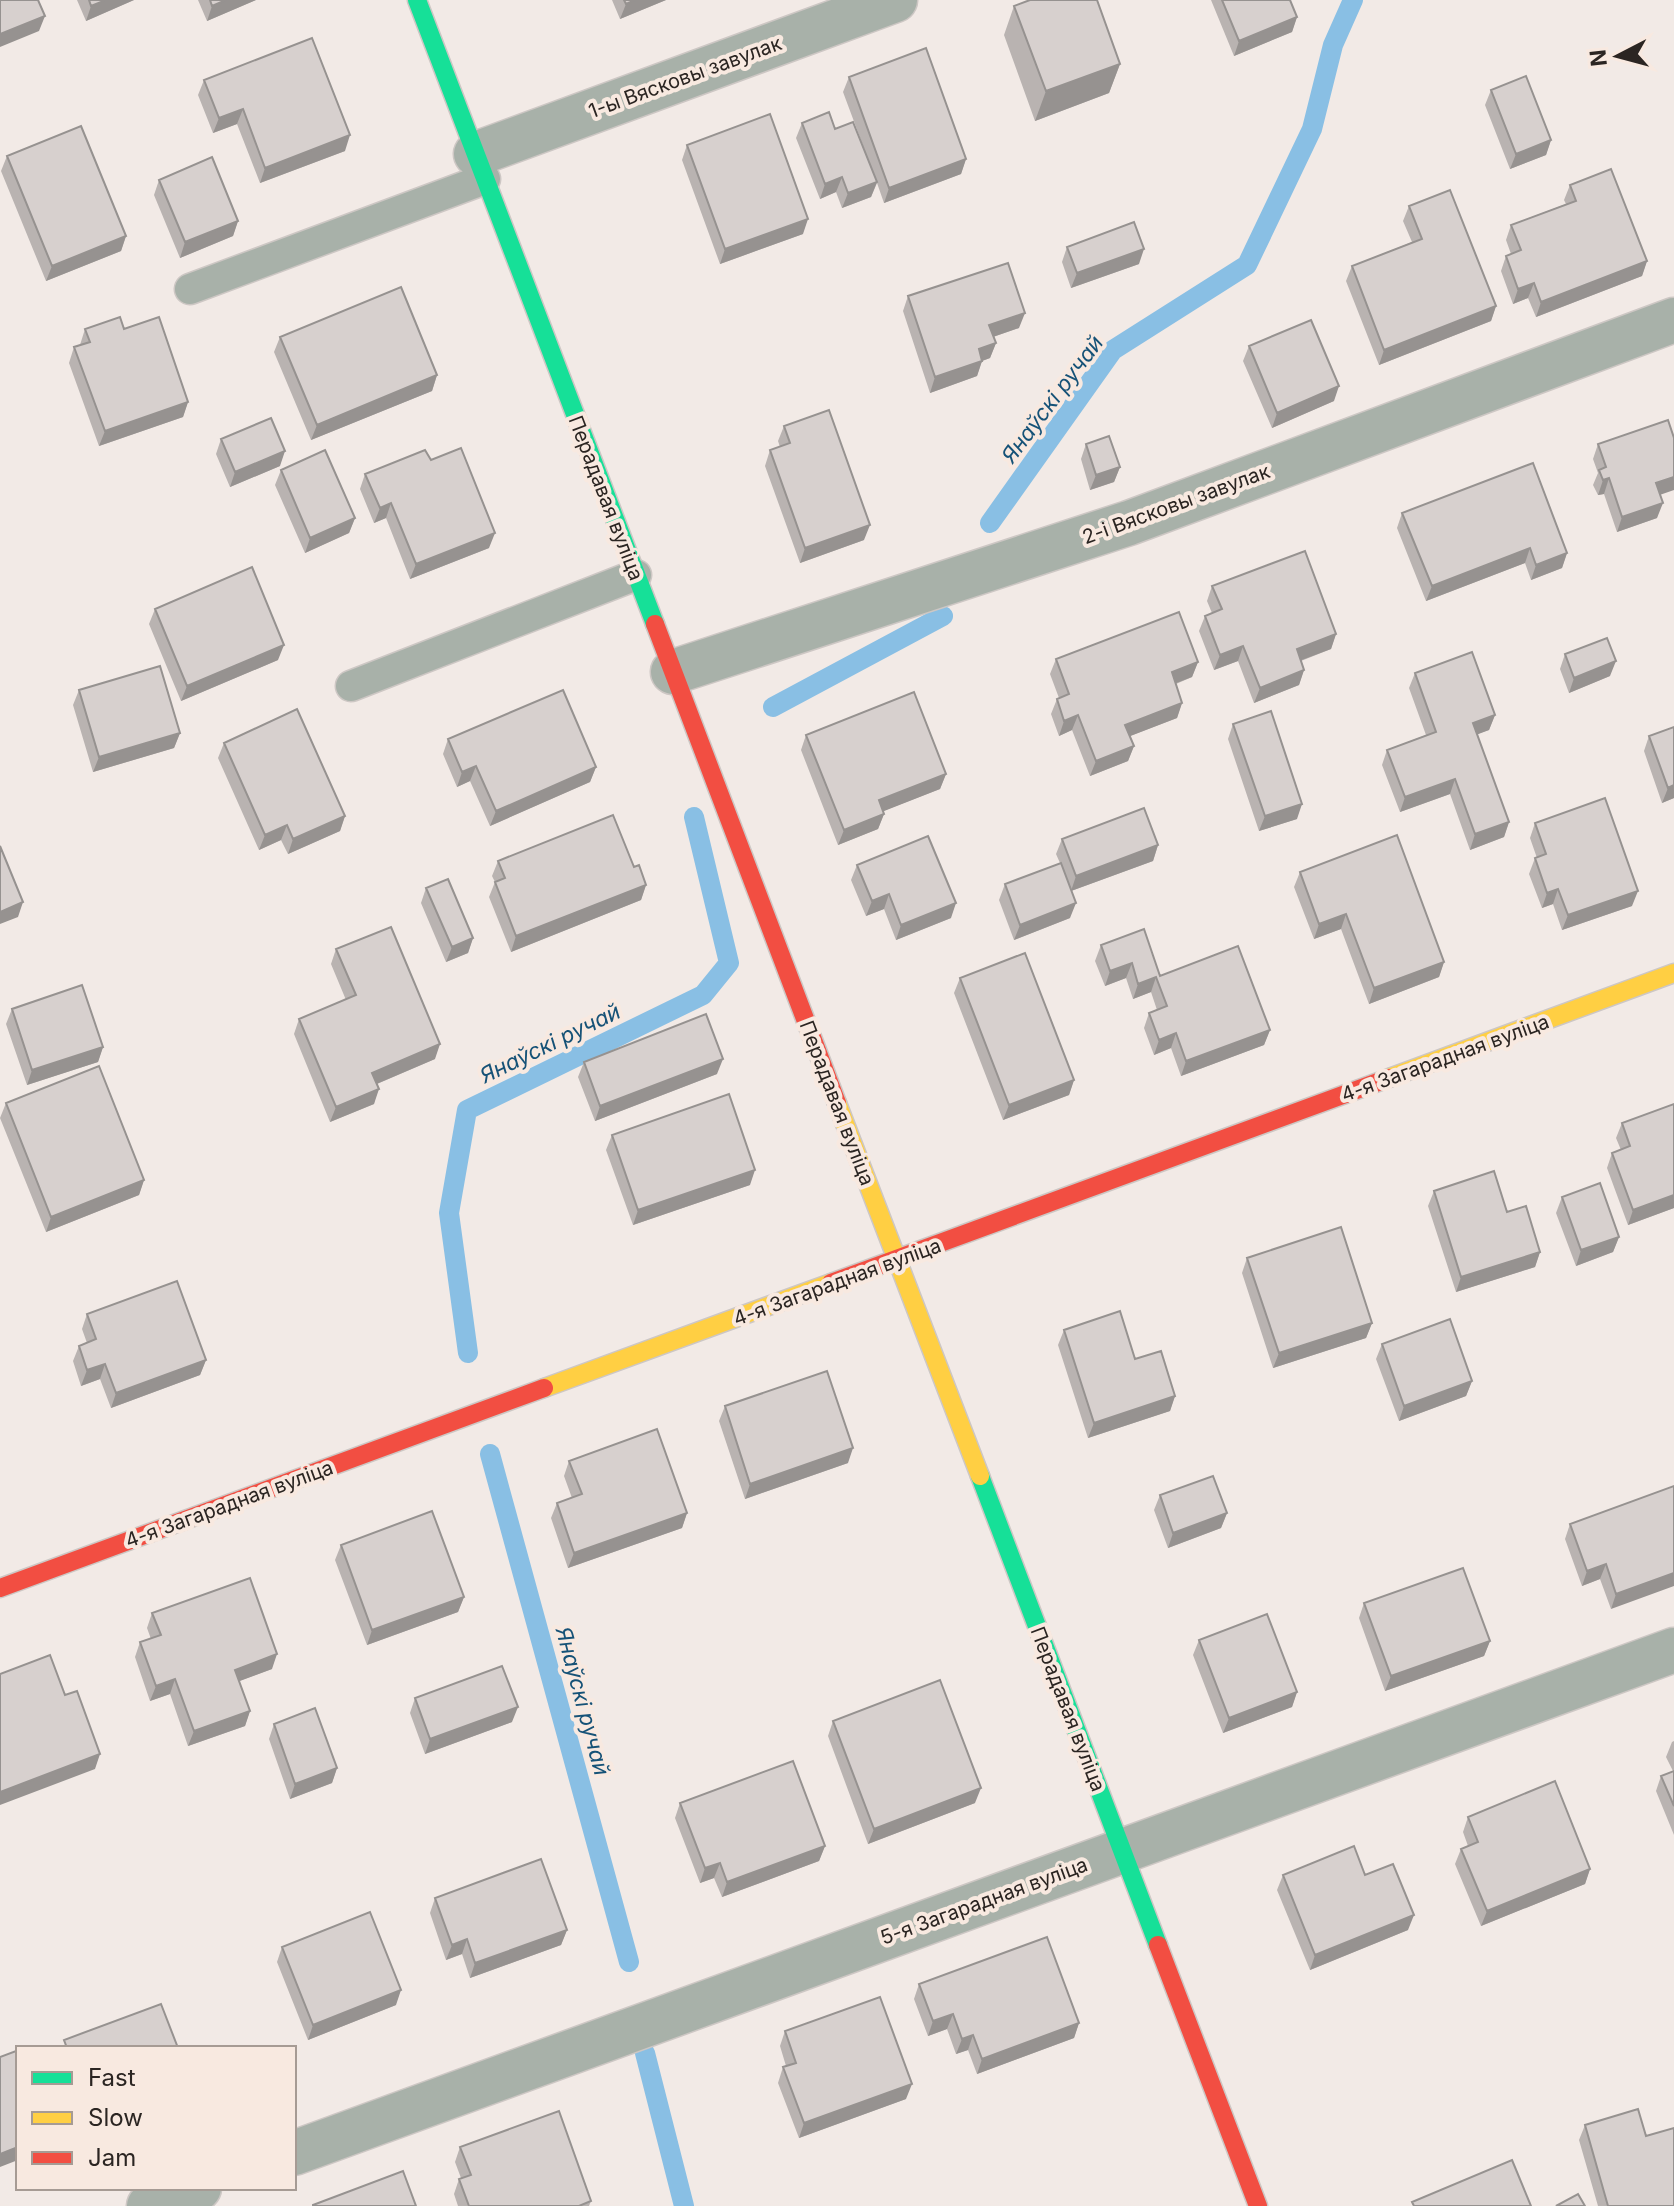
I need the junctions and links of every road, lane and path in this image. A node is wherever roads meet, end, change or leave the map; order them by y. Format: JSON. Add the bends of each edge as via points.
{"nodes":[{"id":1,"x":417,"y":0,"type":"edge"},
{"id":2,"x":895,"y":0,"type":"edge"},
{"id":3,"x":480,"y":166,"type":"junction"},
{"id":4,"x":190,"y":289,"type":"dead end"},
{"id":5,"x":1674,"y":320,"type":"edge"},
{"id":6,"x":636,"y":575,"type":"junction"},
{"id":7,"x":673,"y":672,"type":"junction"},
{"id":8,"x":351,"y":686,"type":"dead end"},
{"id":9,"x":1674,"y":973,"type":"edge"},
{"id":10,"x":897,"y":1260,"type":"junction"},
{"id":11,"x":0,"y":1588,"type":"edge"},
{"id":12,"x":1674,"y":1650,"type":"edge"},
{"id":13,"x":1122,"y":1851,"type":"junction"},
{"id":14,"x":296,"y":2152,"type":"edge"},
{"id":15,"x":193,"y":2190,"type":"edge"},
{"id":16,"x":149,"y":2206,"type":"edge"},
{"id":17,"x":1258,"y":2206,"type":"edge"}],
"edges":[{"from":1,"to":3,"type":"street","name":"Перадавая вуліца"},
{"from":2,"to":3,"type":"street","name":"1-ы Вясковы завулак"},
{"from":3,"to":4,"type":"lane"},
{"from":3,"to":6,"type":"street","name":"Перадавая вуліца"},
{"from":5,"to":7,"type":"street","name":"2-і Вясковы завулак","via":[[1129,523]]},
{"from":6,"to":7,"type":"street","name":"Перадавая вуліца"},
{"from":6,"to":8,"type":"lane"},
{"from":7,"to":10,"type":"street","name":"Перадавая вуліца"},
{"from":9,"to":10,"type":"street","name":"4-я Загарадная вуліца"},
{"from":10,"to":11,"type":"street","name":"4-я Загарадная вуліца"},
{"from":10,"to":13,"type":"street","name":"Перадавая вуліца"},
{"from":12,"to":13,"type":"street","name":"5-я Загарадная вуліца"},
{"from":13,"to":14,"type":"street","name":"5-я Загарадная вуліца"},
{"from":13,"to":17,"type":"street","name":"Перадавая вуліца"},
{"from":15,"to":16,"type":"street"}]}
